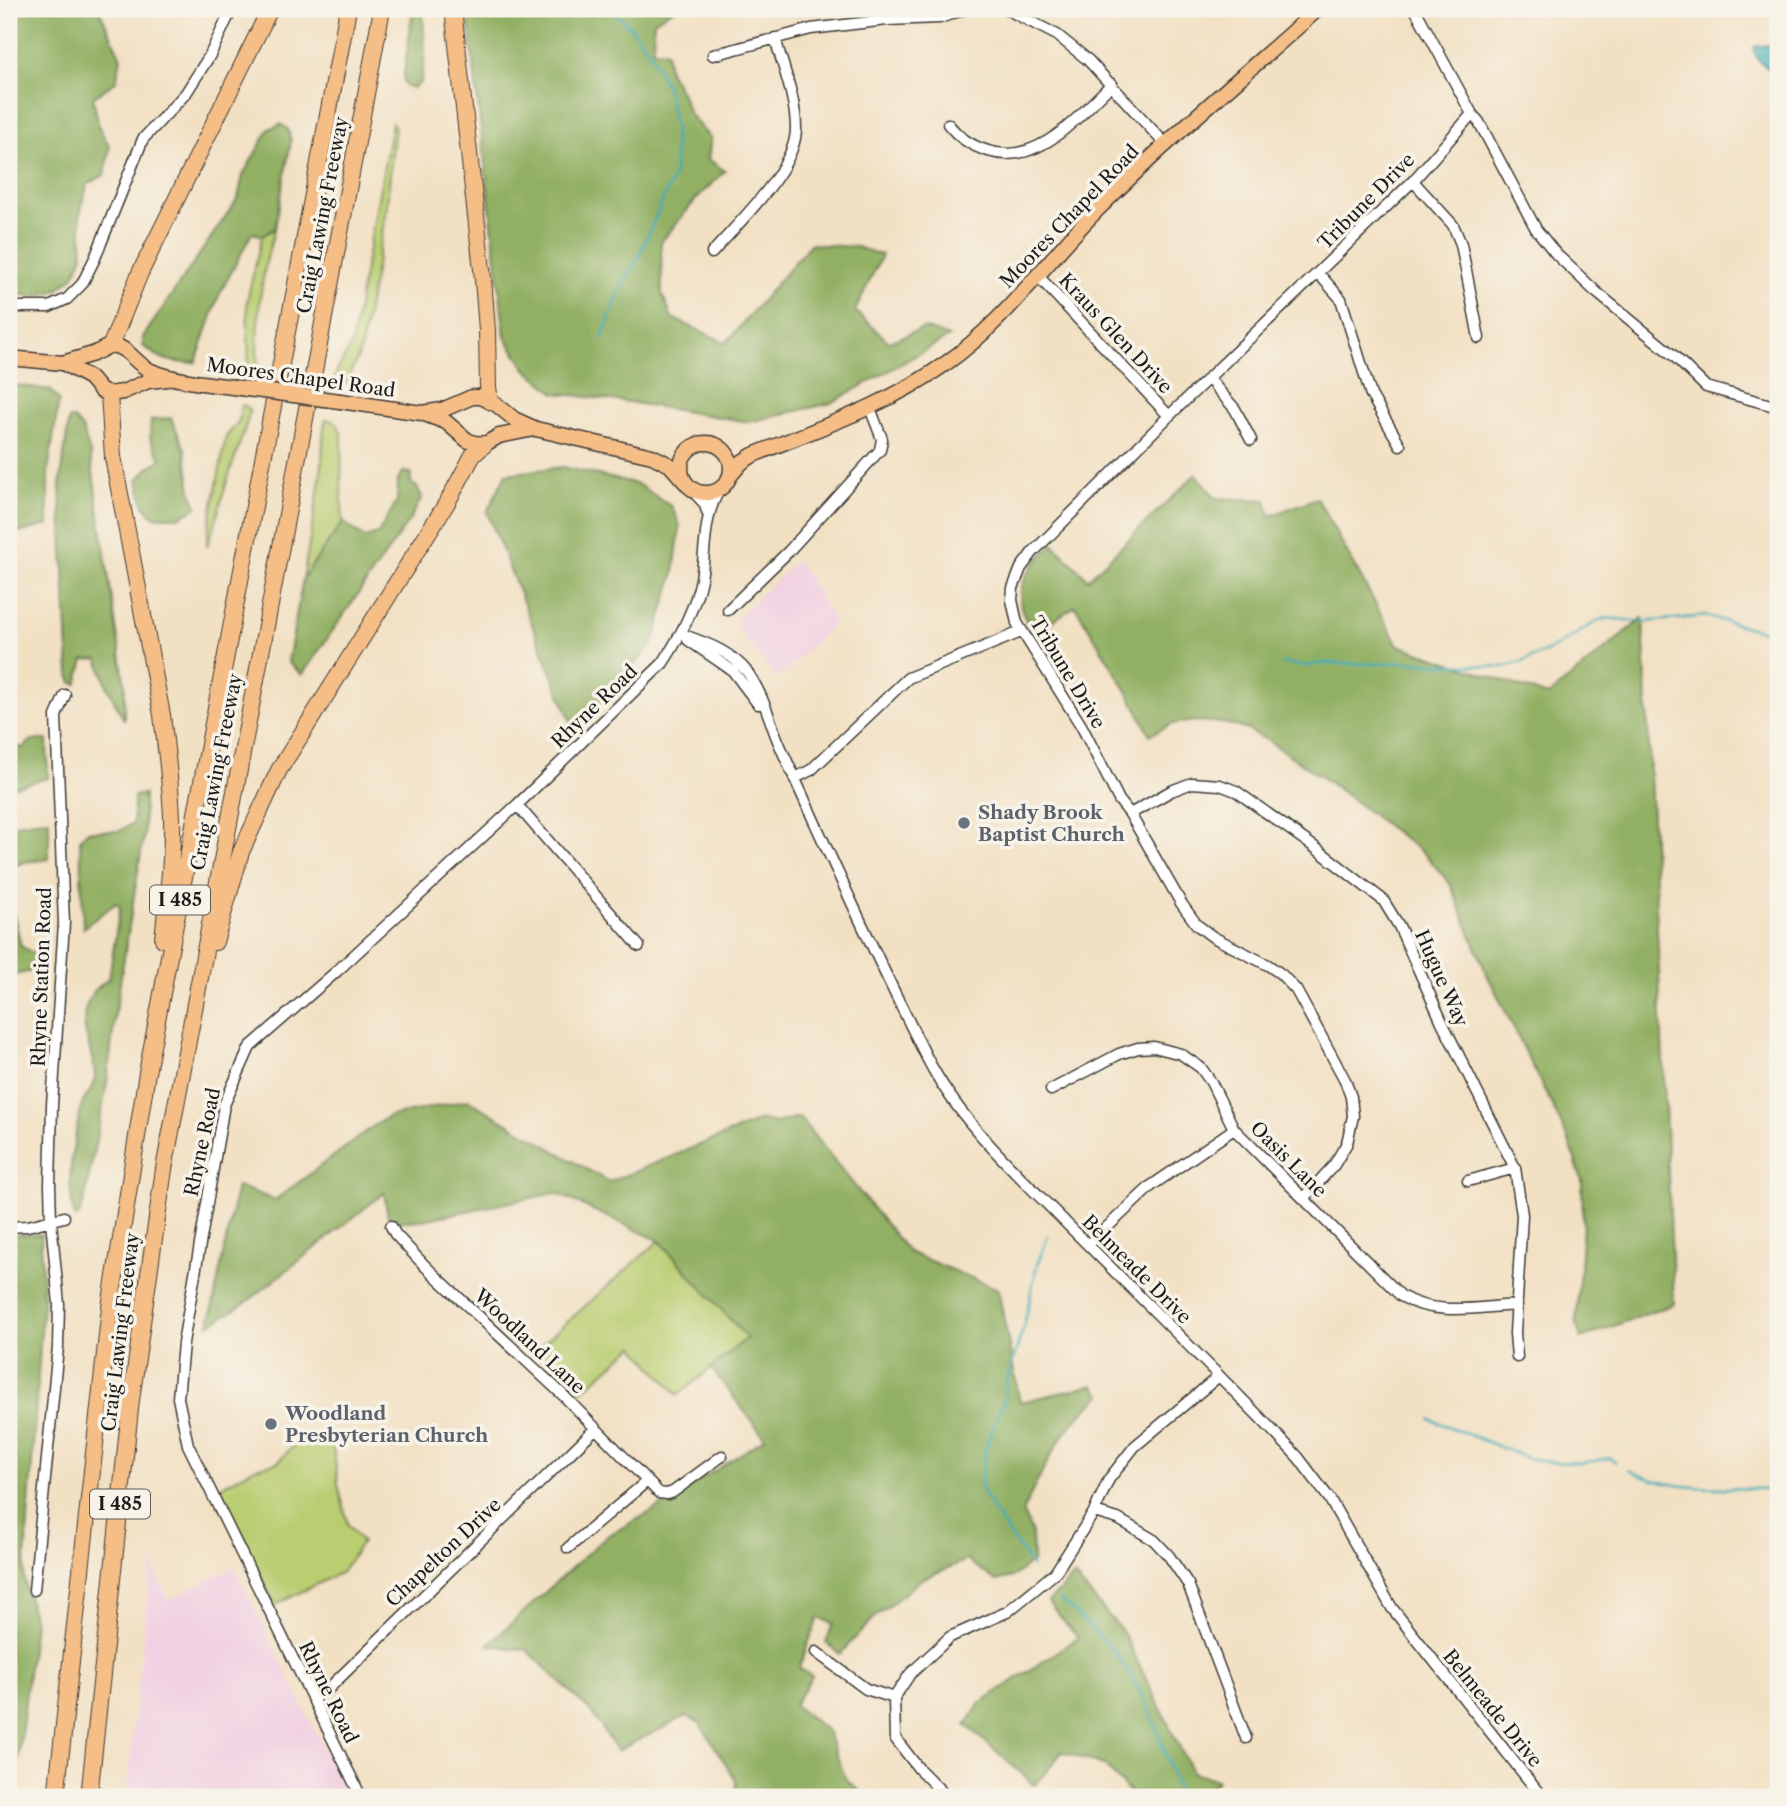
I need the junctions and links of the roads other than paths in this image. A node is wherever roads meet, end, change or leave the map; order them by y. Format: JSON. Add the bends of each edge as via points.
{"nodes":[{"id":1,"x":270,"y":9,"type":"edge"},
{"id":2,"x":348,"y":9,"type":"edge"},
{"id":3,"x":382,"y":9,"type":"edge"},
{"id":4,"x":453,"y":9,"type":"edge"},
{"id":5,"x":965,"y":9,"type":"edge"},
{"id":6,"x":1006,"y":9,"type":"edge"},
{"id":7,"x":1318,"y":9,"type":"edge"},
{"id":8,"x":1415,"y":9,"type":"edge"},
{"id":9,"x":229,"y":15,"type":"dead end"},
{"id":10,"x":775,"y":38,"type":"junction"},
{"id":11,"x":713,"y":55,"type":"dead end"},
{"id":12,"x":1112,"y":84,"type":"junction"},
{"id":13,"x":1472,"y":114,"type":"junction"},
{"id":14,"x":948,"y":124,"type":"dead end"},
{"id":15,"x":1166,"y":145,"type":"junction"},
{"id":16,"x":1413,"y":181,"type":"junction"},
{"id":17,"x":712,"y":253,"type":"dead end"},
{"id":18,"x":1318,"y":273,"type":"junction"},
{"id":19,"x":1037,"y":275,"type":"junction"},
{"id":20,"x":9,"y":307,"type":"edge"},
{"id":21,"x":1479,"y":338,"type":"dead end"},
{"id":22,"x":111,"y":345,"type":"junction"},
{"id":23,"x":93,"y":354,"type":"junction"},
{"id":24,"x":9,"y":358,"type":"edge"},
{"id":25,"x":63,"y":363,"type":"junction"},
{"id":26,"x":90,"y":378,"type":"junction"},
{"id":27,"x":175,"y":379,"type":"junction"},
{"id":28,"x":1209,"y":379,"type":"junction"},
{"id":29,"x":109,"y":394,"type":"junction"},
{"id":30,"x":496,"y":405,"type":"junction"},
{"id":31,"x":1778,"y":407,"type":"edge"},
{"id":32,"x":870,"y":408,"type":"junction"},
{"id":33,"x":422,"y":412,"type":"junction"},
{"id":34,"x":1169,"y":416,"type":"junction"},
{"id":35,"x":536,"y":429,"type":"junction"},
{"id":36,"x":492,"y":440,"type":"junction"},
{"id":37,"x":1251,"y":440,"type":"dead end"},
{"id":38,"x":1400,"y":445,"type":"dead end"},
{"id":39,"x":720,"y":447,"type":"junction"},
{"id":40,"x":688,"y":450,"type":"junction"},
{"id":41,"x":753,"y":455,"type":"junction"},
{"id":42,"x":652,"y":456,"type":"junction"},
{"id":43,"x":730,"y":476,"type":"junction"},
{"id":44,"x":686,"y":484,"type":"junction"},
{"id":45,"x":720,"y":489,"type":"junction"},
{"id":46,"x":708,"y":517,"type":"junction"},
{"id":47,"x":728,"y":610,"type":"dead end"},
{"id":48,"x":1021,"y":632,"type":"junction"},
{"id":49,"x":681,"y":634,"type":"junction"},
{"id":50,"x":65,"y":695,"type":"dead end"},
{"id":51,"x":795,"y":778,"type":"junction"},
{"id":52,"x":517,"y":805,"type":"junction"},
{"id":53,"x":1130,"y":814,"type":"junction"},
{"id":54,"x":639,"y":946,"type":"dead end"},
{"id":55,"x":185,"y":1045,"type":"junction"},
{"id":56,"x":147,"y":1073,"type":"junction"},
{"id":57,"x":1051,"y":1090,"type":"dead end"},
{"id":58,"x":1234,"y":1129,"type":"junction"},
{"id":59,"x":1514,"y":1168,"type":"junction"},
{"id":60,"x":1468,"y":1181,"type":"dead end"},
{"id":61,"x":1304,"y":1198,"type":"junction"},
{"id":62,"x":64,"y":1217,"type":"dead end"},
{"id":63,"x":51,"y":1221,"type":"junction"},
{"id":64,"x":391,"y":1226,"type":"dead end"},
{"id":65,"x":9,"y":1227,"type":"edge"},
{"id":66,"x":1088,"y":1245,"type":"junction"},
{"id":67,"x":1517,"y":1305,"type":"junction"},
{"id":68,"x":1517,"y":1357,"type":"dead end"},
{"id":69,"x":1219,"y":1376,"type":"junction"},
{"id":70,"x":596,"y":1428,"type":"junction"},
{"id":71,"x":722,"y":1455,"type":"dead end"},
{"id":72,"x":646,"y":1482,"type":"junction"},
{"id":73,"x":1094,"y":1512,"type":"junction"},
{"id":74,"x":568,"y":1548,"type":"dead end"},
{"id":75,"x":34,"y":1590,"type":"dead end"},
{"id":76,"x":816,"y":1652,"type":"dead end"},
{"id":77,"x":312,"y":1698,"type":"junction"},
{"id":78,"x":894,"y":1698,"type":"junction"},
{"id":79,"x":1246,"y":1738,"type":"dead end"},
{"id":80,"x":56,"y":1797,"type":"edge"},
{"id":81,"x":89,"y":1797,"type":"edge"},
{"id":82,"x":361,"y":1797,"type":"edge"},
{"id":83,"x":947,"y":1797,"type":"edge"},
{"id":84,"x":1542,"y":1797,"type":"edge"}],
"edges":[{"from":1,"to":22,"type":"highway","via":[[140,273]]},
{"from":2,"to":56,"type":"highway","name":"Craig Lawing Freeway","number":"I 485"},
{"from":3,"to":55,"type":"highway","name":"Craig Lawing Freeway","number":"I 485"},
{"from":4,"to":30,"type":"highway","via":[[483,279],[488,387]]},
{"from":5,"to":10,"type":"street","via":[[940,19],[870,21]]},
{"from":6,"to":12,"type":"street","via":[[1067,42]]},
{"from":7,"to":15,"type":"main road","name":"Moores Chapel Road"},
{"from":8,"to":13,"type":"street"},
{"from":9,"to":20,"type":"street","via":[[186,93],[144,139],[82,284],[68,299],[49,307]]},
{"from":10,"to":11,"type":"street"},
{"from":10,"to":17,"type":"street","via":[[795,115],[792,152],[776,178]]},
{"from":12,"to":14,"type":"street","via":[[1053,138],[1023,152],[978,148]]},
{"from":12,"to":15,"type":"street"},
{"from":13,"to":16,"type":"street","name":"Tribune Drive"},
{"from":13,"to":31,"type":"street","via":[[1536,229],[1556,254],[1706,387]]},
{"from":15,"to":19,"type":"main road","name":"Moores Chapel Road","via":[[1098,208]]},
{"from":16,"to":18,"type":"street","name":"Tribune Drive"},
{"from":16,"to":21,"type":"street","via":[[1456,232]]},
{"from":18,"to":28,"type":"street","name":"Tribune Drive"},
{"from":18,"to":38,"type":"street","via":[[1341,299],[1371,395]]},
{"from":19,"to":32,"type":"main road","name":"Moores Chapel Road","via":[[948,362]]},
{"from":19,"to":34,"type":"street","name":"Kraus Glen Drive"},
{"from":22,"to":23,"type":"main road"},
{"from":22,"to":27,"type":"main road","name":"Moores Chapel Road","via":[[124,348],[143,367]]},
{"from":23,"to":25,"type":"main road"},
{"from":23,"to":26,"type":"main road"},
{"from":24,"to":25,"type":"main road"},
{"from":25,"to":26,"type":"main road"},
{"from":26,"to":29,"type":"main road"},
{"from":27,"to":29,"type":"main road","name":"Moores Chapel Road","via":[[148,381]]},
{"from":27,"to":33,"type":"main road","name":"Moores Chapel Road","bridge":true},
{"from":28,"to":34,"type":"street","name":"Tribune Drive"},
{"from":28,"to":37,"type":"street","via":[[1235,409]]},
{"from":29,"to":56,"type":"highway","via":[[113,457],[162,715],[171,794],[169,883]]},
{"from":30,"to":33,"type":"main road","name":"Moores Chapel Road","via":[[472,397],[442,410]]},
{"from":30,"to":35,"type":"main road"},
{"from":30,"to":36,"type":"main road","via":[[504,423]]},
{"from":32,"to":41,"type":"main road","name":"Moores Chapel Road"},
{"from":32,"to":47,"type":"street","via":[[882,439],[880,450],[788,552]]},
{"from":33,"to":36,"type":"main road","name":"Moores Chapel Road","via":[[446,422],[467,440]]},
{"from":34,"to":48,"type":"street","name":"Tribune Drive","via":[[1025,561],[1012,600]]},
{"from":35,"to":36,"type":"main road"},
{"from":35,"to":42,"type":"main road"},
{"from":36,"to":55,"type":"highway","via":[[472,455],[443,511],[273,781],[241,852]]},
{"from":39,"to":40,"type":"main road","via":[[704,443]]},
{"from":39,"to":41,"type":"main road"},
{"from":39,"to":43,"type":"main road","via":[[729,460]]},
{"from":40,"to":42,"type":"main road"},
{"from":40,"to":44,"type":"main road","via":[[681,464]]},
{"from":41,"to":43,"type":"main road","name":"Moores Chapel Road"},
{"from":42,"to":44,"type":"main road","via":[[670,465]]},
{"from":43,"to":45,"type":"main road"},
{"from":44,"to":45,"type":"main road","via":[[704,493]]},
{"from":44,"to":46,"type":"street","via":[[704,503]]},
{"from":45,"to":46,"type":"street","name":"Rhyne Road"},
{"from":46,"to":49,"type":"street","name":"Rhyne Road","via":[[700,581]]},
{"from":48,"to":51,"type":"street","via":[[908,678],[811,770]]},
{"from":48,"to":53,"type":"street","name":"Tribune Drive","via":[[1082,727]]},
{"from":49,"to":51,"type":"street","name":"Belmeade Drive","via":[[729,655],[754,682]]},
{"from":49,"to":52,"type":"street","name":"Rhyne Road","via":[[656,670]]},
{"from":50,"to":63,"type":"street","name":"Rhyne Station Road","via":[[56,716],[64,923],[52,1105]]},
{"from":51,"to":66,"type":"street","name":"Belmeade Drive","via":[[942,1085],[968,1122]]},
{"from":52,"to":54,"type":"street"},
{"from":52,"to":77,"type":"street","name":"Rhyne Road","via":[[250,1047],[224,1105],[183,1343],[178,1398],[188,1445]]},
{"from":53,"to":59,"type":"street","name":"Hugue Way","via":[[1192,783],[1220,785],[1313,846],[1383,901]]},
{"from":53,"to":61,"type":"street","name":"Tribune Drive","via":[[1197,925],[1275,970],[1296,990],[1345,1080],[1353,1116],[1347,1143],[1334,1166]]},
{"from":55,"to":81,"type":"highway","name":"Craig Lawing Freeway","number":"I 485","via":[[150,1251]]},
{"from":56,"to":80,"type":"highway","name":"Craig Lawing Freeway","number":"I 485","via":[[110,1308]]},
{"from":57,"to":58,"type":"street","name":"Oasis Lane","via":[[1119,1054],[1154,1047],[1181,1054],[1200,1068]]},
{"from":58,"to":61,"type":"street","name":"Oasis Lane"},
{"from":58,"to":66,"type":"street","via":[[1151,1186]]},
{"from":59,"to":60,"type":"street"},
{"from":59,"to":67,"type":"street","name":"Hugue Way","via":[[1522,1215]]},
{"from":61,"to":67,"type":"street","name":"Oasis Lane","via":[[1386,1283],[1413,1303],[1442,1309]]},
{"from":62,"to":63,"type":"street"},
{"from":63,"to":65,"type":"street"},
{"from":63,"to":75,"type":"street","name":"Rhyne Station Road","via":[[58,1347]]},
{"from":64,"to":70,"type":"street","name":"Woodland Lane","via":[[426,1267]]},
{"from":66,"to":69,"type":"street","name":"Belmeade Drive"},
{"from":67,"to":68,"type":"street","name":"Hugue Way"},
{"from":69,"to":73,"type":"street","via":[[1135,1446],[1109,1479]]},
{"from":69,"to":84,"type":"street","name":"Belmeade Drive","via":[[1314,1477],[1392,1608]]},
{"from":70,"to":72,"type":"street","name":"Woodland Lane"},
{"from":70,"to":77,"type":"street","name":"Chapelton Drive","via":[[327,1690]]},
{"from":71,"to":72,"type":"street","via":[[667,1494]]},
{"from":72,"to":74,"type":"street"},
{"from":73,"to":78,"type":"street","via":[[1055,1573],[1007,1612],[950,1637],[910,1674]]},
{"from":73,"to":79,"type":"street","via":[[1118,1519],[1154,1540],[1188,1584]]},
{"from":76,"to":78,"type":"street","via":[[866,1689]]},
{"from":77,"to":82,"type":"street","name":"Rhyne Road"},
{"from":78,"to":83,"type":"street","via":[[895,1738]]}]}
